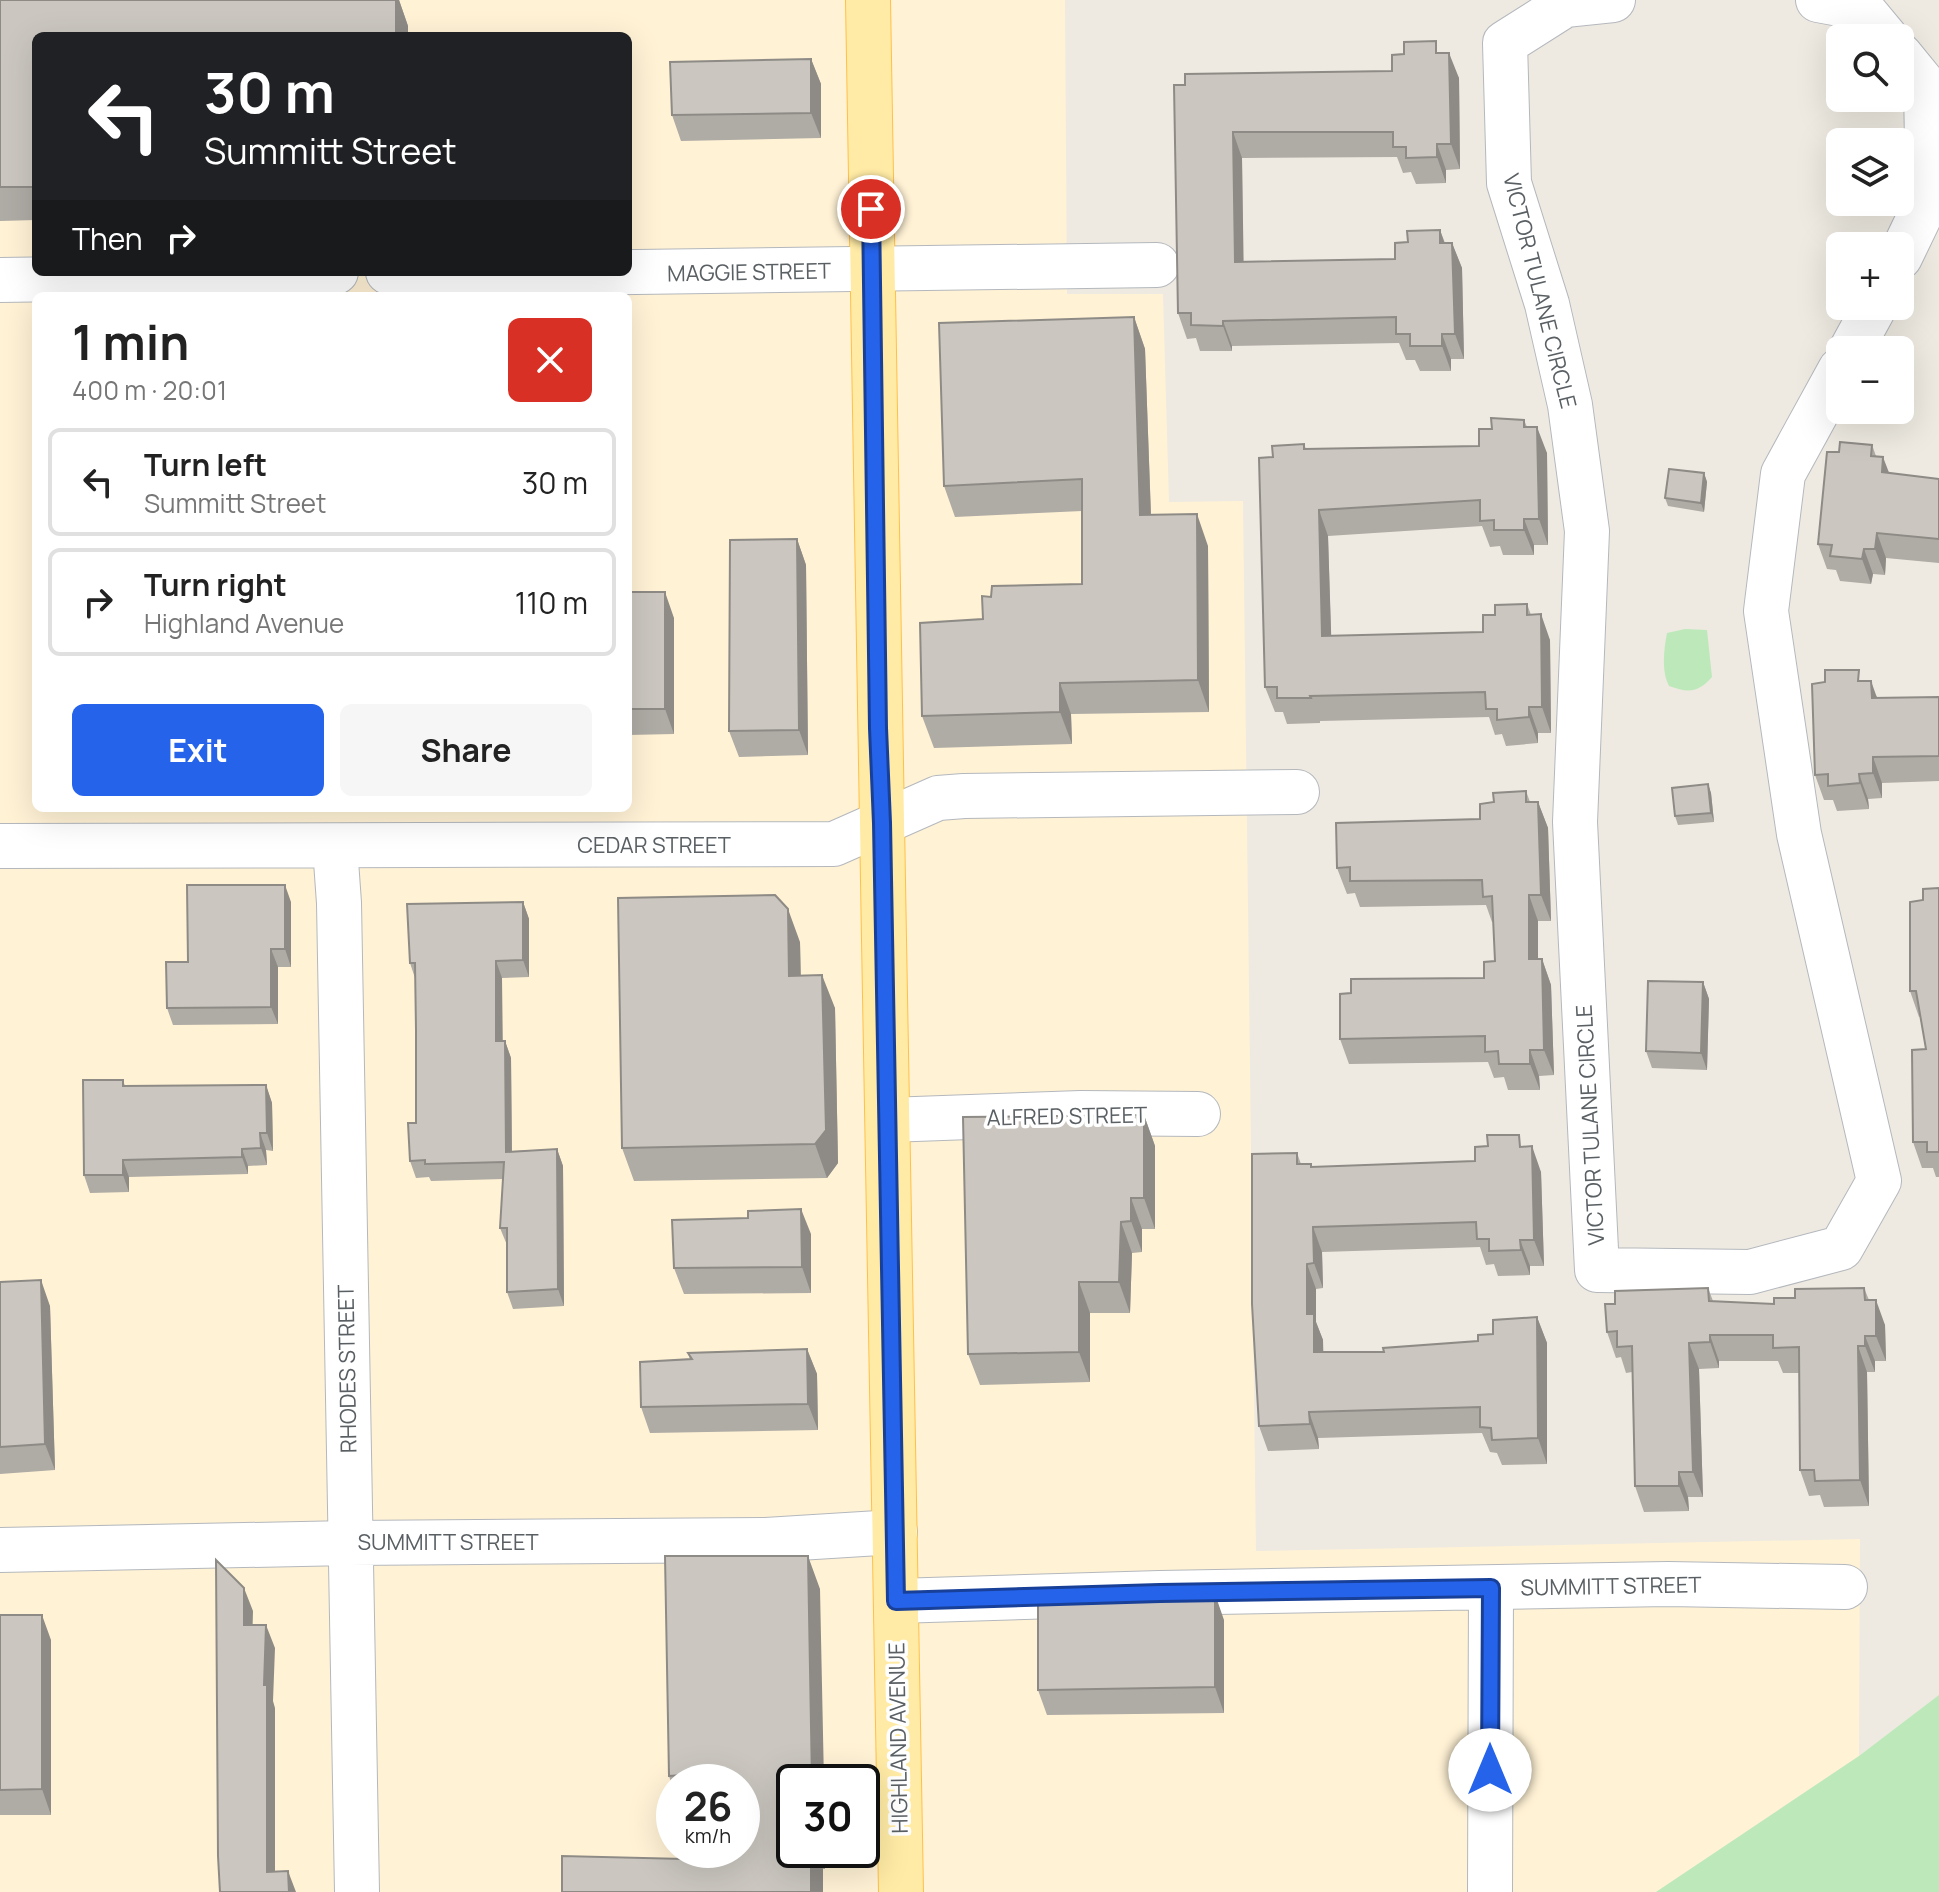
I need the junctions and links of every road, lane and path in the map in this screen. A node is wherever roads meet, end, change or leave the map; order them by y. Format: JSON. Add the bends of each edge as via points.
{"nodes":[{"id":1,"x":868,"y":0,"type":"edge"},
{"id":2,"x":1613,"y":0,"type":"edge"},
{"id":3,"x":1818,"y":0,"type":"edge"},
{"id":4,"x":1874,"y":24,"type":"edge"},
{"id":5,"x":1914,"y":72,"type":"edge"},
{"id":6,"x":1912,"y":232,"type":"edge"},
{"id":7,"x":1157,"y":265,"type":"dead end"},
{"id":8,"x":872,"y":269,"type":"junction"},
{"id":9,"x":632,"y":272,"type":"edge"},
{"id":10,"x":214,"y":276,"type":"edge"},
{"id":11,"x":0,"y":280,"type":"edge"},
{"id":12,"x":1826,"y":396,"type":"edge"},
{"id":13,"x":1297,"y":792,"type":"dead end"},
{"id":14,"x":882,"y":823,"type":"junction"},
{"id":15,"x":0,"y":846,"type":"edge"},
{"id":16,"x":335,"y":847,"type":"junction"},
{"id":17,"x":1198,"y":1114,"type":"dead end"},
{"id":18,"x":888,"y":1120,"type":"junction"},
{"id":19,"x":895,"y":1532,"type":"junction"},
{"id":20,"x":349,"y":1543,"type":"junction"},
{"id":21,"x":0,"y":1550,"type":"edge"},
{"id":22,"x":1845,"y":1587,"type":"dead end"},
{"id":23,"x":1491,"y":1588,"type":"junction"},
{"id":24,"x":896,"y":1601,"type":"junction"},
{"id":25,"x":357,"y":1892,"type":"edge"},
{"id":26,"x":901,"y":1892,"type":"edge"},
{"id":27,"x":1490,"y":1892,"type":"edge"}],
"edges":[{"from":1,"to":8,"type":"main road","name":"HIGHLAND AVENUE"},
{"from":2,"to":12,"type":"street","name":"VICTOR TULANE CIRCLE","via":[[1565,5],[1505,43],[1509,183],[1547,304],[1570,405],[1587,531],[1575,822],[1597,1270],[1750,1272],[1841,1248],[1879,1181],[1799,834],[1766,611],[1783,474]]},
{"from":3,"to":4,"type":"street","via":[[1861,8]]},
{"from":5,"to":6,"type":"street","via":[[1926,87],[1928,199]]},
{"from":7,"to":8,"type":"street","name":"MAGGIE STREET"},
{"from":8,"to":9,"type":"street","name":"MAGGIE STREET"},
{"from":8,"to":14,"type":"main road","name":"HIGHLAND AVENUE"},
{"from":10,"to":11,"type":"street"},
{"from":13,"to":14,"type":"street","name":"CEDAR STREET","via":[[964,796],[938,798]]},
{"from":14,"to":16,"type":"street","name":"CEDAR STREET","via":[[834,844]]},
{"from":14,"to":18,"type":"main road","name":"HIGHLAND AVENUE"},
{"from":15,"to":16,"type":"street","name":"CEDAR STREET"},
{"from":16,"to":20,"type":"street","name":"RHODES STREET"},
{"from":17,"to":18,"type":"street","name":"ALFRED STREET"},
{"from":18,"to":19,"type":"main road","name":"HIGHLAND AVENUE"},
{"from":19,"to":20,"type":"street","name":"SUMMITT STREET","via":[[766,1540]]},
{"from":19,"to":24,"type":"main road","name":"HIGHLAND AVENUE"},
{"from":20,"to":21,"type":"street","name":"SUMMITT STREET"},
{"from":20,"to":25,"type":"street","name":"RHODES STREET"},
{"from":22,"to":23,"type":"street","name":"SUMMITT STREET"},
{"from":23,"to":24,"type":"street","name":"SUMMITT STREET"},
{"from":23,"to":27,"type":"street"},
{"from":24,"to":26,"type":"main road","name":"HIGHLAND AVENUE"}]}
